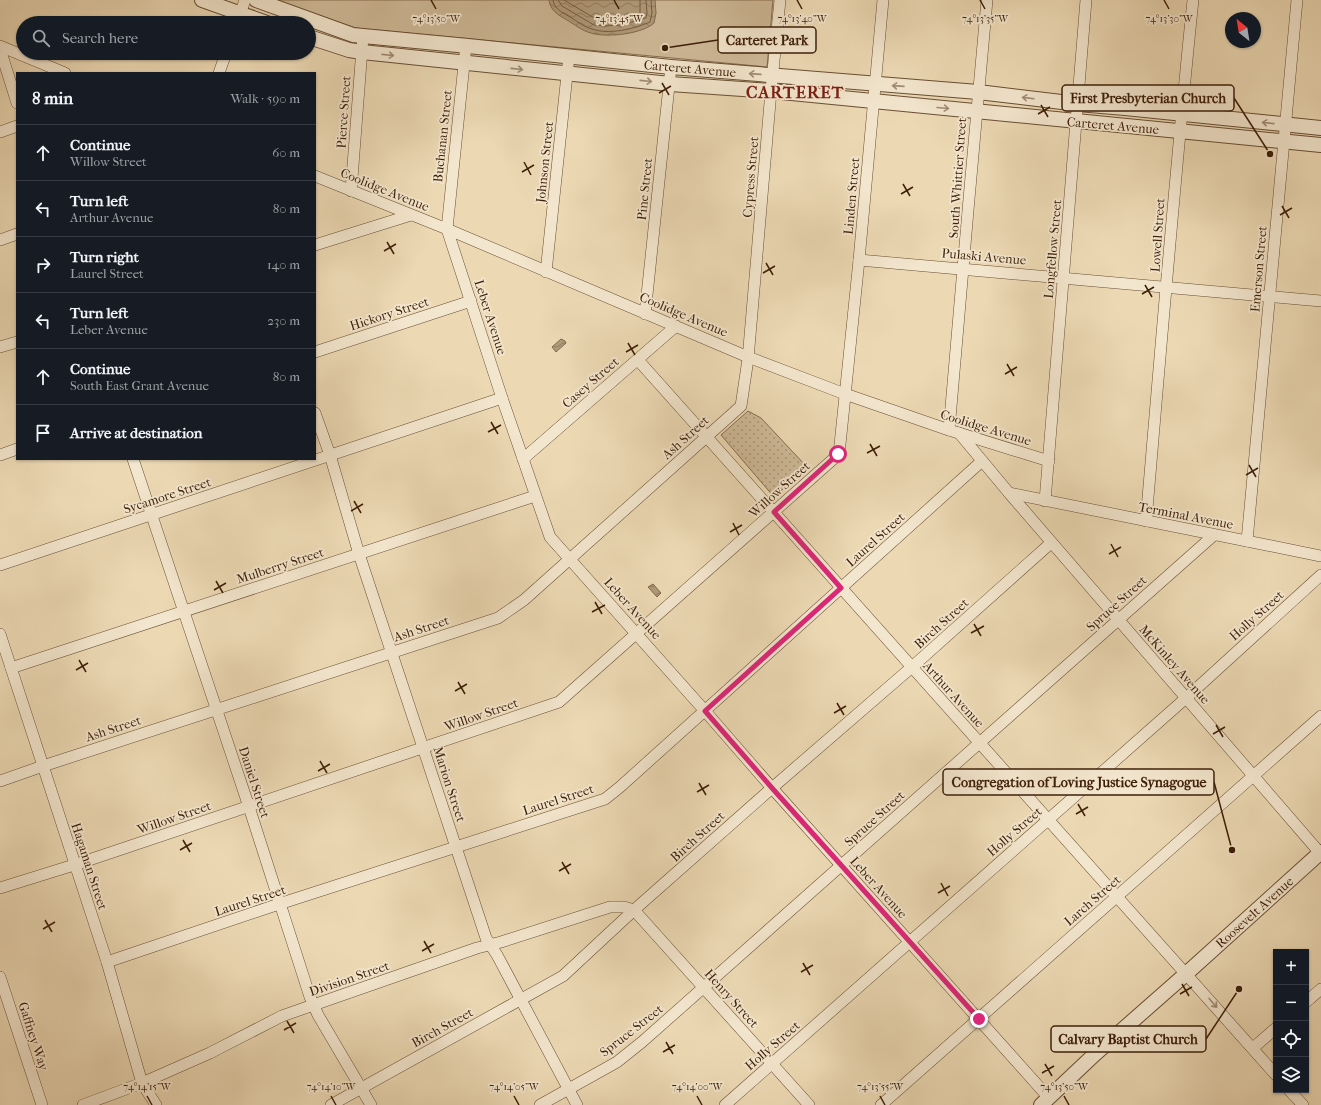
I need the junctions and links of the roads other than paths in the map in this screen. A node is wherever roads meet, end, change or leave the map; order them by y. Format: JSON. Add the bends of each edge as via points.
{"nodes":[{"id":1,"x":202,"y":0,"type":"edge"},
{"id":2,"x":245,"y":0,"type":"edge"},
{"id":3,"x":256,"y":0,"type":"edge"},
{"id":4,"x":780,"y":0,"type":"edge"},
{"id":5,"x":883,"y":0,"type":"edge"},
{"id":6,"x":987,"y":0,"type":"edge"},
{"id":7,"x":1086,"y":0,"type":"edge"},
{"id":8,"x":1193,"y":0,"type":"edge"},
{"id":9,"x":1298,"y":0,"type":"edge"},
{"id":10,"x":235,"y":16,"type":"edge"},
{"id":11,"x":240,"y":16,"type":"edge"},
{"id":12,"x":300,"y":16,"type":"edge"},
{"id":13,"x":316,"y":22,"type":"edge"},
{"id":14,"x":363,"y":36,"type":"junction"},
{"id":15,"x":316,"y":39,"type":"edge"},
{"id":16,"x":466,"y":45,"type":"junction"},
{"id":17,"x":0,"y":46,"type":"edge"},
{"id":18,"x":0,"y":49,"type":"edge"},
{"id":19,"x":362,"y":52,"type":"junction"},
{"id":20,"x":16,"y":53,"type":"edge"},
{"id":21,"x":569,"y":56,"type":"junction"},
{"id":22,"x":34,"y":60,"type":"edge"},
{"id":23,"x":224,"y":60,"type":"edge"},
{"id":24,"x":464,"y":63,"type":"junction"},
{"id":25,"x":671,"y":67,"type":"junction"},
{"id":26,"x":63,"y":72,"type":"edge"},
{"id":27,"x":219,"y":72,"type":"edge"},
{"id":28,"x":567,"y":74,"type":"junction"},
{"id":29,"x":773,"y":75,"type":"junction"},
{"id":30,"x":670,"y":84,"type":"junction"},
{"id":31,"x":875,"y":84,"type":"junction"},
{"id":32,"x":771,"y":91,"type":"junction"},
{"id":33,"x":978,"y":92,"type":"junction"},
{"id":34,"x":16,"y":100,"type":"edge"},
{"id":35,"x":874,"y":102,"type":"junction"},
{"id":36,"x":1078,"y":104,"type":"junction"},
{"id":37,"x":976,"y":111,"type":"junction"},
{"id":38,"x":1181,"y":113,"type":"junction"},
{"id":39,"x":1076,"y":121,"type":"junction"},
{"id":40,"x":1286,"y":124,"type":"junction"},
{"id":41,"x":16,"y":126,"type":"edge"},
{"id":42,"x":1321,"y":128,"type":"edge"},
{"id":43,"x":1179,"y":131,"type":"junction"},
{"id":44,"x":0,"y":132,"type":"edge"},
{"id":45,"x":1284,"y":141,"type":"junction"},
{"id":46,"x":1321,"y":145,"type":"edge"},
{"id":47,"x":316,"y":176,"type":"edge"},
{"id":48,"x":351,"y":191,"type":"junction"},
{"id":49,"x":411,"y":215,"type":"junction"},
{"id":50,"x":447,"y":229,"type":"junction"},
{"id":51,"x":16,"y":234,"type":"edge"},
{"id":52,"x":0,"y":240,"type":"edge"},
{"id":53,"x":316,"y":245,"type":"edge"},
{"id":54,"x":859,"y":260,"type":"junction"},
{"id":55,"x":964,"y":268,"type":"junction"},
{"id":56,"x":546,"y":272,"type":"junction"},
{"id":57,"x":1064,"y":278,"type":"junction"},
{"id":58,"x":1167,"y":287,"type":"junction"},
{"id":59,"x":1269,"y":297,"type":"junction"},
{"id":60,"x":471,"y":301,"type":"junction"},
{"id":61,"x":1321,"y":301,"type":"edge"},
{"id":62,"x":645,"y":314,"type":"junction"},
{"id":63,"x":676,"y":326,"type":"junction"},
{"id":64,"x":16,"y":342,"type":"edge"},
{"id":65,"x":0,"y":347,"type":"edge"},
{"id":66,"x":316,"y":352,"type":"edge"},
{"id":67,"x":748,"y":357,"type":"junction"},
{"id":68,"x":638,"y":360,"type":"junction"},
{"id":69,"x":845,"y":394,"type":"junction"},
{"id":70,"x":502,"y":398,"type":"junction"},
{"id":71,"x":316,"y":416,"type":"edge"},
{"id":72,"x":954,"y":432,"type":"junction"},
{"id":73,"x":706,"y":436,"type":"junction"},
{"id":74,"x":16,"y":450,"type":"edge"},
{"id":75,"x":0,"y":455,"type":"edge"},
{"id":76,"x":330,"y":455,"type":"junction"},
{"id":77,"x":523,"y":459,"type":"junction"},
{"id":78,"x":134,"y":460,"type":"edge"},
{"id":79,"x":315,"y":460,"type":"edge"},
{"id":80,"x":316,"y":460,"type":"edge"},
{"id":81,"x":982,"y":461,"type":"junction"},
{"id":82,"x":1049,"y":461,"type":"junction"},
{"id":83,"x":1009,"y":493,"type":"junction"},
{"id":84,"x":535,"y":496,"type":"junction"},
{"id":85,"x":1045,"y":500,"type":"junction"},
{"id":86,"x":774,"y":512,"type":"junction"},
{"id":87,"x":151,"y":515,"type":"junction"},
{"id":88,"x":1146,"y":521,"type":"junction"},
{"id":89,"x":1214,"y":535,"type":"junction"},
{"id":90,"x":1246,"y":541,"type":"junction"},
{"id":91,"x":1051,"y":543,"type":"junction"},
{"id":92,"x":359,"y":554,"type":"junction"},
{"id":93,"x":1321,"y":556,"type":"edge"},
{"id":94,"x":570,"y":559,"type":"junction"},
{"id":95,"x":0,"y":565,"type":"edge"},
{"id":96,"x":1321,"y":575,"type":"edge"},
{"id":97,"x":841,"y":588,"type":"junction"},
{"id":98,"x":184,"y":612,"type":"junction"},
{"id":99,"x":1118,"y":620,"type":"junction"},
{"id":100,"x":0,"y":634,"type":"edge"},
{"id":101,"x":637,"y":634,"type":"junction"},
{"id":102,"x":391,"y":652,"type":"junction"},
{"id":103,"x":11,"y":668,"type":"junction"},
{"id":104,"x":912,"y":668,"type":"junction"},
{"id":105,"x":1186,"y":698,"type":"junction"},
{"id":106,"x":216,"y":709,"type":"junction"},
{"id":107,"x":705,"y":711,"type":"junction"},
{"id":108,"x":1321,"y":716,"type":"edge"},
{"id":109,"x":979,"y":743,"type":"junction"},
{"id":110,"x":424,"y":749,"type":"junction"},
{"id":111,"x":43,"y":766,"type":"junction"},
{"id":112,"x":1254,"y":777,"type":"junction"},
{"id":113,"x":0,"y":781,"type":"edge"},
{"id":114,"x":772,"y":788,"type":"junction"},
{"id":115,"x":249,"y":807,"type":"junction"},
{"id":116,"x":1048,"y":820,"type":"junction"},
{"id":117,"x":456,"y":847,"type":"junction"},
{"id":118,"x":1320,"y":852,"type":"edge"},
{"id":119,"x":74,"y":865,"type":"junction"},
{"id":120,"x":842,"y":865,"type":"junction"},
{"id":121,"x":0,"y":888,"type":"edge"},
{"id":122,"x":1117,"y":897,"type":"junction"},
{"id":123,"x":279,"y":904,"type":"junction"},
{"id":124,"x":634,"y":910,"type":"junction"},
{"id":125,"x":910,"y":942,"type":"junction"},
{"id":126,"x":490,"y":945,"type":"junction"},
{"id":127,"x":107,"y":962,"type":"junction"},
{"id":128,"x":1187,"y":973,"type":"junction"},
{"id":129,"x":0,"y":977,"type":"edge"},
{"id":130,"x":704,"y":988,"type":"junction"},
{"id":131,"x":1321,"y":989,"type":"edge"},
{"id":132,"x":1309,"y":999,"type":"edge"},
{"id":133,"x":520,"y":1000,"type":"junction"},
{"id":134,"x":314,"y":1004,"type":"junction"},
{"id":135,"x":979,"y":1019,"type":"junction"},
{"id":136,"x":1273,"y":1030,"type":"edge"},
{"id":137,"x":1252,"y":1048,"type":"junction"},
{"id":138,"x":772,"y":1064,"type":"junction"},
{"id":139,"x":1273,"y":1072,"type":"edge"},
{"id":140,"x":142,"y":1083,"type":"junction"},
{"id":141,"x":361,"y":1088,"type":"junction"},
{"id":142,"x":568,"y":1089,"type":"junction"},
{"id":143,"x":1293,"y":1093,"type":"edge"},
{"id":144,"x":1045,"y":1101,"type":"edge"},
{"id":145,"x":42,"y":1105,"type":"edge"},
{"id":146,"x":82,"y":1105,"type":"edge"},
{"id":147,"x":156,"y":1105,"type":"edge"},
{"id":148,"x":331,"y":1105,"type":"edge"},
{"id":149,"x":371,"y":1105,"type":"edge"},
{"id":150,"x":540,"y":1105,"type":"edge"},
{"id":151,"x":577,"y":1105,"type":"edge"},
{"id":152,"x":725,"y":1105,"type":"edge"},
{"id":153,"x":809,"y":1105,"type":"edge"},
{"id":154,"x":881,"y":1105,"type":"edge"},
{"id":155,"x":1303,"y":1105,"type":"edge"}],
"edges":[{"from":1,"to":10,"type":"street"},
{"from":2,"to":11,"type":"street"},
{"from":3,"to":12,"type":"street","name":"Carteret Avenue"},
{"from":4,"to":29,"type":"street","name":"Cypress Street"},
{"from":5,"to":31,"type":"street","name":"Linden Street"},
{"from":6,"to":33,"type":"street","name":"South Whittier Street"},
{"from":7,"to":36,"type":"street","name":"Longfellow Street"},
{"from":8,"to":38,"type":"street","name":"Lowell Street"},
{"from":9,"to":40,"type":"street","name":"Emerson Street"},
{"from":13,"to":14,"type":"street","name":"Carteret Avenue"},
{"from":14,"to":16,"type":"street","name":"Carteret Avenue"},
{"from":14,"to":19,"type":"street","name":"Pierce Street"},
{"from":15,"to":19,"type":"street","name":"Carteret Avenue"},
{"from":16,"to":21,"type":"street","name":"Carteret Avenue"},
{"from":16,"to":24,"type":"street","name":"Buchanan Street"},
{"from":17,"to":20,"type":"street"},
{"from":18,"to":34,"type":"street"},
{"from":19,"to":24,"type":"street","name":"Carteret Avenue","one_way":true},
{"from":19,"to":48,"type":"street","name":"Pierce Street"},
{"from":21,"to":25,"type":"street","name":"Carteret Avenue"},
{"from":21,"to":28,"type":"street","name":"Johnson Street"},
{"from":22,"to":26,"type":"street"},
{"from":23,"to":27,"type":"street"},
{"from":24,"to":28,"type":"street","name":"Carteret Avenue","one_way":true},
{"from":24,"to":50,"type":"street","name":"Buchanan Street"},
{"from":29,"to":25,"type":"street","name":"Carteret Avenue","one_way":true},
{"from":25,"to":30,"type":"street","name":"Pine Street"},
{"from":28,"to":30,"type":"street","name":"Carteret Avenue","one_way":true},
{"from":28,"to":56,"type":"street","name":"Johnson Street"},
{"from":29,"to":31,"type":"street","name":"Carteret Avenue"},
{"from":29,"to":32,"type":"street","name":"Cypress Street"},
{"from":30,"to":32,"type":"street","name":"Carteret Avenue"},
{"from":30,"to":62,"type":"street","name":"Pine Street"},
{"from":33,"to":31,"type":"street","name":"Carteret Avenue","one_way":true},
{"from":31,"to":35,"type":"street","name":"Linden Street"},
{"from":32,"to":35,"type":"street","name":"Carteret Avenue"},
{"from":32,"to":67,"type":"street","name":"Cypress Street"},
{"from":36,"to":33,"type":"street","name":"Carteret Avenue","one_way":true},
{"from":33,"to":37,"type":"street","name":"South Whittier Street"},
{"from":35,"to":37,"type":"street","name":"Carteret Avenue","one_way":true},
{"from":35,"to":54,"type":"street","name":"Linden Street"},
{"from":36,"to":38,"type":"street","name":"Carteret Avenue"},
{"from":36,"to":39,"type":"street","name":"Longfellow Street"},
{"from":37,"to":39,"type":"street","name":"Carteret Avenue"},
{"from":37,"to":55,"type":"street","name":"South Whittier Street"},
{"from":40,"to":38,"type":"street","name":"Carteret Avenue","one_way":true},
{"from":38,"to":43,"type":"street","name":"Lowell Street"},
{"from":39,"to":43,"type":"street","name":"Carteret Avenue"},
{"from":39,"to":57,"type":"street","name":"Longfellow Street"},
{"from":40,"to":42,"type":"street","name":"Carteret Avenue"},
{"from":40,"to":45,"type":"street","name":"Emerson Street"},
{"from":41,"to":44,"type":"street"},
{"from":43,"to":45,"type":"street","name":"Carteret Avenue"},
{"from":43,"to":58,"type":"street","name":"Lowell Street"},
{"from":45,"to":46,"type":"street","name":"Carteret Avenue"},
{"from":45,"to":59,"type":"street","name":"Emerson Street"},
{"from":47,"to":48,"type":"street","name":"Coolidge Avenue"},
{"from":48,"to":49,"type":"street","name":"Coolidge Avenue"},
{"from":49,"to":50,"type":"street","name":"Coolidge Avenue"},
{"from":49,"to":53,"type":"street"},
{"from":50,"to":56,"type":"street","name":"Coolidge Avenue"},
{"from":50,"to":60,"type":"street","name":"Leber Avenue"},
{"from":51,"to":52,"type":"street"},
{"from":54,"to":55,"type":"street","name":"Pulaski Avenue"},
{"from":54,"to":69,"type":"street","name":"Linden Street"},
{"from":55,"to":57,"type":"street","name":"Pulaski Avenue"},
{"from":55,"to":72,"type":"street","name":"South Whittier Street"},
{"from":56,"to":62,"type":"street","name":"Coolidge Avenue"},
{"from":57,"to":58,"type":"street","name":"Pulaski Avenue"},
{"from":57,"to":82,"type":"street","name":"Longfellow Street"},
{"from":58,"to":59,"type":"street","name":"Pulaski Avenue"},
{"from":58,"to":88,"type":"street","name":"Lowell Street"},
{"from":59,"to":61,"type":"street","name":"Pulaski Avenue"},
{"from":59,"to":90,"type":"street","name":"Emerson Street"},
{"from":60,"to":66,"type":"street","name":"Hickory Street"},
{"from":60,"to":70,"type":"street","name":"Leber Avenue"},
{"from":62,"to":63,"type":"street","name":"Coolidge Avenue"},
{"from":63,"to":67,"type":"street","name":"Coolidge Avenue"},
{"from":63,"to":68,"type":"street","name":"Casey Street"},
{"from":64,"to":65,"type":"street"},
{"from":67,"to":69,"type":"street","name":"Coolidge Avenue"},
{"from":67,"to":73,"type":"street","name":"Ash Street","via":[[741,406]]},
{"from":68,"to":73,"type":"street","name":"Arthur Avenue"},
{"from":68,"to":77,"type":"street","name":"Casey Street"},
{"from":69,"to":72,"type":"street","name":"Coolidge Avenue"},
{"from":69,"to":86,"type":"street","name":"Willow Street","via":[[838,454]]},
{"from":70,"to":76,"type":"street","name":"Sycamore Street"},
{"from":70,"to":77,"type":"street","name":"Leber Avenue"},
{"from":71,"to":76,"type":"street","name":"Marion Street"},
{"from":72,"to":81,"type":"street","name":"McKinley Avenue"},
{"from":72,"to":82,"type":"street","name":"Coolidge Avenue"},
{"from":73,"to":86,"type":"street","name":"Arthur Avenue"},
{"from":73,"to":94,"type":"street","name":"Ash Street"},
{"from":74,"to":75,"type":"street"},
{"from":76,"to":80,"type":"street","name":"Sycamore Street"},
{"from":76,"to":92,"type":"street","name":"Marion Street"},
{"from":77,"to":84,"type":"street","name":"Leber Avenue"},
{"from":78,"to":87,"type":"street","name":"Daniel Street"},
{"from":79,"to":87,"type":"street","name":"Sycamore Street"},
{"from":81,"to":83,"type":"street","name":"McKinley Avenue"},
{"from":81,"to":97,"type":"street","name":"Laurel Street"},
{"from":82,"to":85,"type":"street","name":"Longfellow Street"},
{"from":83,"to":85,"type":"street"},
{"from":83,"to":91,"type":"street","name":"McKinley Avenue"},
{"from":84,"to":92,"type":"street","name":"Mulberry Street"},
{"from":84,"to":94,"type":"street","name":"Leber Avenue","via":[[550,537]]},
{"from":85,"to":88,"type":"street","name":"Terminal Avenue"},
{"from":86,"to":97,"type":"street","name":"Arthur Avenue"},
{"from":86,"to":101,"type":"street","name":"Willow Street"},
{"from":87,"to":95,"type":"street","name":"Sycamore Street"},
{"from":87,"to":98,"type":"street","name":"Daniel Street"},
{"from":88,"to":89,"type":"street","name":"Terminal Avenue"},
{"from":89,"to":90,"type":"street","name":"Terminal Avenue"},
{"from":89,"to":99,"type":"street","name":"Spruce Street"},
{"from":90,"to":93,"type":"street","name":"Terminal Avenue"},
{"from":91,"to":99,"type":"street","name":"McKinley Avenue"},
{"from":91,"to":104,"type":"street","name":"Birch Street"},
{"from":92,"to":98,"type":"street","name":"Mulberry Street"},
{"from":92,"to":102,"type":"street","name":"Marion Street"},
{"from":94,"to":101,"type":"street","name":"Leber Avenue"},
{"from":94,"to":102,"type":"street","name":"Ash Street","via":[[524,600],[498,618]]},
{"from":96,"to":105,"type":"street","name":"Holly Street"},
{"from":97,"to":104,"type":"street","name":"Arthur Avenue"},
{"from":97,"to":107,"type":"street","name":"Laurel Street"},
{"from":98,"to":103,"type":"street","name":"Mulberry Street"},
{"from":98,"to":106,"type":"street","name":"Daniel Street"},
{"from":99,"to":105,"type":"street","name":"McKinley Avenue"},
{"from":99,"to":109,"type":"street","name":"Spruce Street"},
{"from":100,"to":103,"type":"street","name":"Hagaman Street"},
{"from":101,"to":107,"type":"street","name":"Leber Avenue"},
{"from":101,"to":110,"type":"street","name":"Willow Street","via":[[559,702]]},
{"from":102,"to":106,"type":"street","name":"Ash Street"},
{"from":102,"to":110,"type":"street","name":"Marion Street"},
{"from":103,"to":111,"type":"street","name":"Hagaman Street"},
{"from":104,"to":109,"type":"street","name":"Arthur Avenue"},
{"from":104,"to":114,"type":"street","name":"Birch Street"},
{"from":105,"to":112,"type":"street","name":"McKinley Avenue"},
{"from":105,"to":116,"type":"street","name":"Holly Street"},
{"from":106,"to":111,"type":"street","name":"Ash Street"},
{"from":106,"to":115,"type":"street","name":"Daniel Street"},
{"from":107,"to":114,"type":"street","name":"Leber Avenue"},
{"from":107,"to":117,"type":"street","name":"Laurel Street","via":[[605,799]]},
{"from":108,"to":112,"type":"street","name":"Larch Street"},
{"from":109,"to":116,"type":"street","name":"Arthur Avenue"},
{"from":109,"to":120,"type":"street","name":"Spruce Street"},
{"from":110,"to":115,"type":"street","name":"Willow Street"},
{"from":110,"to":117,"type":"street","name":"Marion Street"},
{"from":111,"to":113,"type":"street","name":"Ash Street"},
{"from":111,"to":119,"type":"street","name":"Hagaman Street"},
{"from":112,"to":118,"type":"street","name":"McKinley Avenue"},
{"from":112,"to":122,"type":"street","name":"Larch Street"},
{"from":114,"to":120,"type":"street","name":"Leber Avenue"},
{"from":114,"to":124,"type":"street","name":"Birch Street"},
{"from":115,"to":119,"type":"street","name":"Willow Street"},
{"from":115,"to":123,"type":"street","name":"Daniel Street"},
{"from":116,"to":122,"type":"street","name":"Arthur Avenue"},
{"from":116,"to":125,"type":"street","name":"Holly Street"},
{"from":117,"to":123,"type":"street","name":"Laurel Street"},
{"from":117,"to":126,"type":"street","name":"Marion Street"},
{"from":118,"to":128,"type":"street","name":"Roosevelt Avenue"},
{"from":119,"to":121,"type":"street","name":"Willow Street"},
{"from":119,"to":127,"type":"street","name":"Hagaman Street"},
{"from":120,"to":125,"type":"street","name":"Leber Avenue"},
{"from":120,"to":130,"type":"street","name":"Spruce Street"},
{"from":122,"to":128,"type":"street","name":"Arthur Avenue"},
{"from":122,"to":135,"type":"street","name":"Larch Street"},
{"from":123,"to":127,"type":"street","name":"Laurel Street"},
{"from":123,"to":134,"type":"street","name":"Daniel Street"},
{"from":124,"to":126,"type":"street","name":"Division Street","via":[[610,907]]},
{"from":124,"to":130,"type":"street","name":"Henry Street"},
{"from":124,"to":133,"type":"street","name":"Birch Street","via":[[563,976]]},
{"from":125,"to":135,"type":"street","name":"Leber Avenue"},
{"from":125,"to":138,"type":"street","name":"Holly Street"},
{"from":126,"to":133,"type":"street","name":"Marion Street"},
{"from":126,"to":134,"type":"street","name":"Division Street"},
{"from":127,"to":140,"type":"street","name":"Hagaman Street"},
{"from":128,"to":137,"type":"street","name":"Arthur Avenue","one_way":true},
{"from":128,"to":144,"type":"street","name":"Roosevelt Avenue"},
{"from":129,"to":145,"type":"street","name":"Gaffney Way"},
{"from":130,"to":138,"type":"street","name":"Henry Street"},
{"from":130,"to":142,"type":"street","name":"Spruce Street","via":[[617,1062]]},
{"from":131,"to":132,"type":"street"},
{"from":133,"to":141,"type":"street","name":"Birch Street"},
{"from":133,"to":142,"type":"street","name":"Marion Street"},
{"from":134,"to":140,"type":"street","name":"Division Street","via":[[282,1016],[210,1053]]},
{"from":134,"to":141,"type":"street","name":"Daniel Street"},
{"from":135,"to":144,"type":"street","name":"Leber Avenue"},
{"from":135,"to":154,"type":"street","name":"Larch Street"},
{"from":136,"to":137,"type":"street"},
{"from":137,"to":139,"type":"street","name":"Arthur Avenue"},
{"from":138,"to":152,"type":"street","name":"Holly Street"},
{"from":138,"to":153,"type":"street","name":"Henry Street"},
{"from":140,"to":146,"type":"street","name":"Division Street"},
{"from":140,"to":147,"type":"street","name":"Hagaman Street"},
{"from":141,"to":148,"type":"street","name":"Birch Street"},
{"from":141,"to":149,"type":"street","name":"Daniel Street"},
{"from":142,"to":150,"type":"street","name":"Spruce Street"},
{"from":142,"to":151,"type":"street","name":"Marion Street"},
{"from":143,"to":155,"type":"street"}]}
